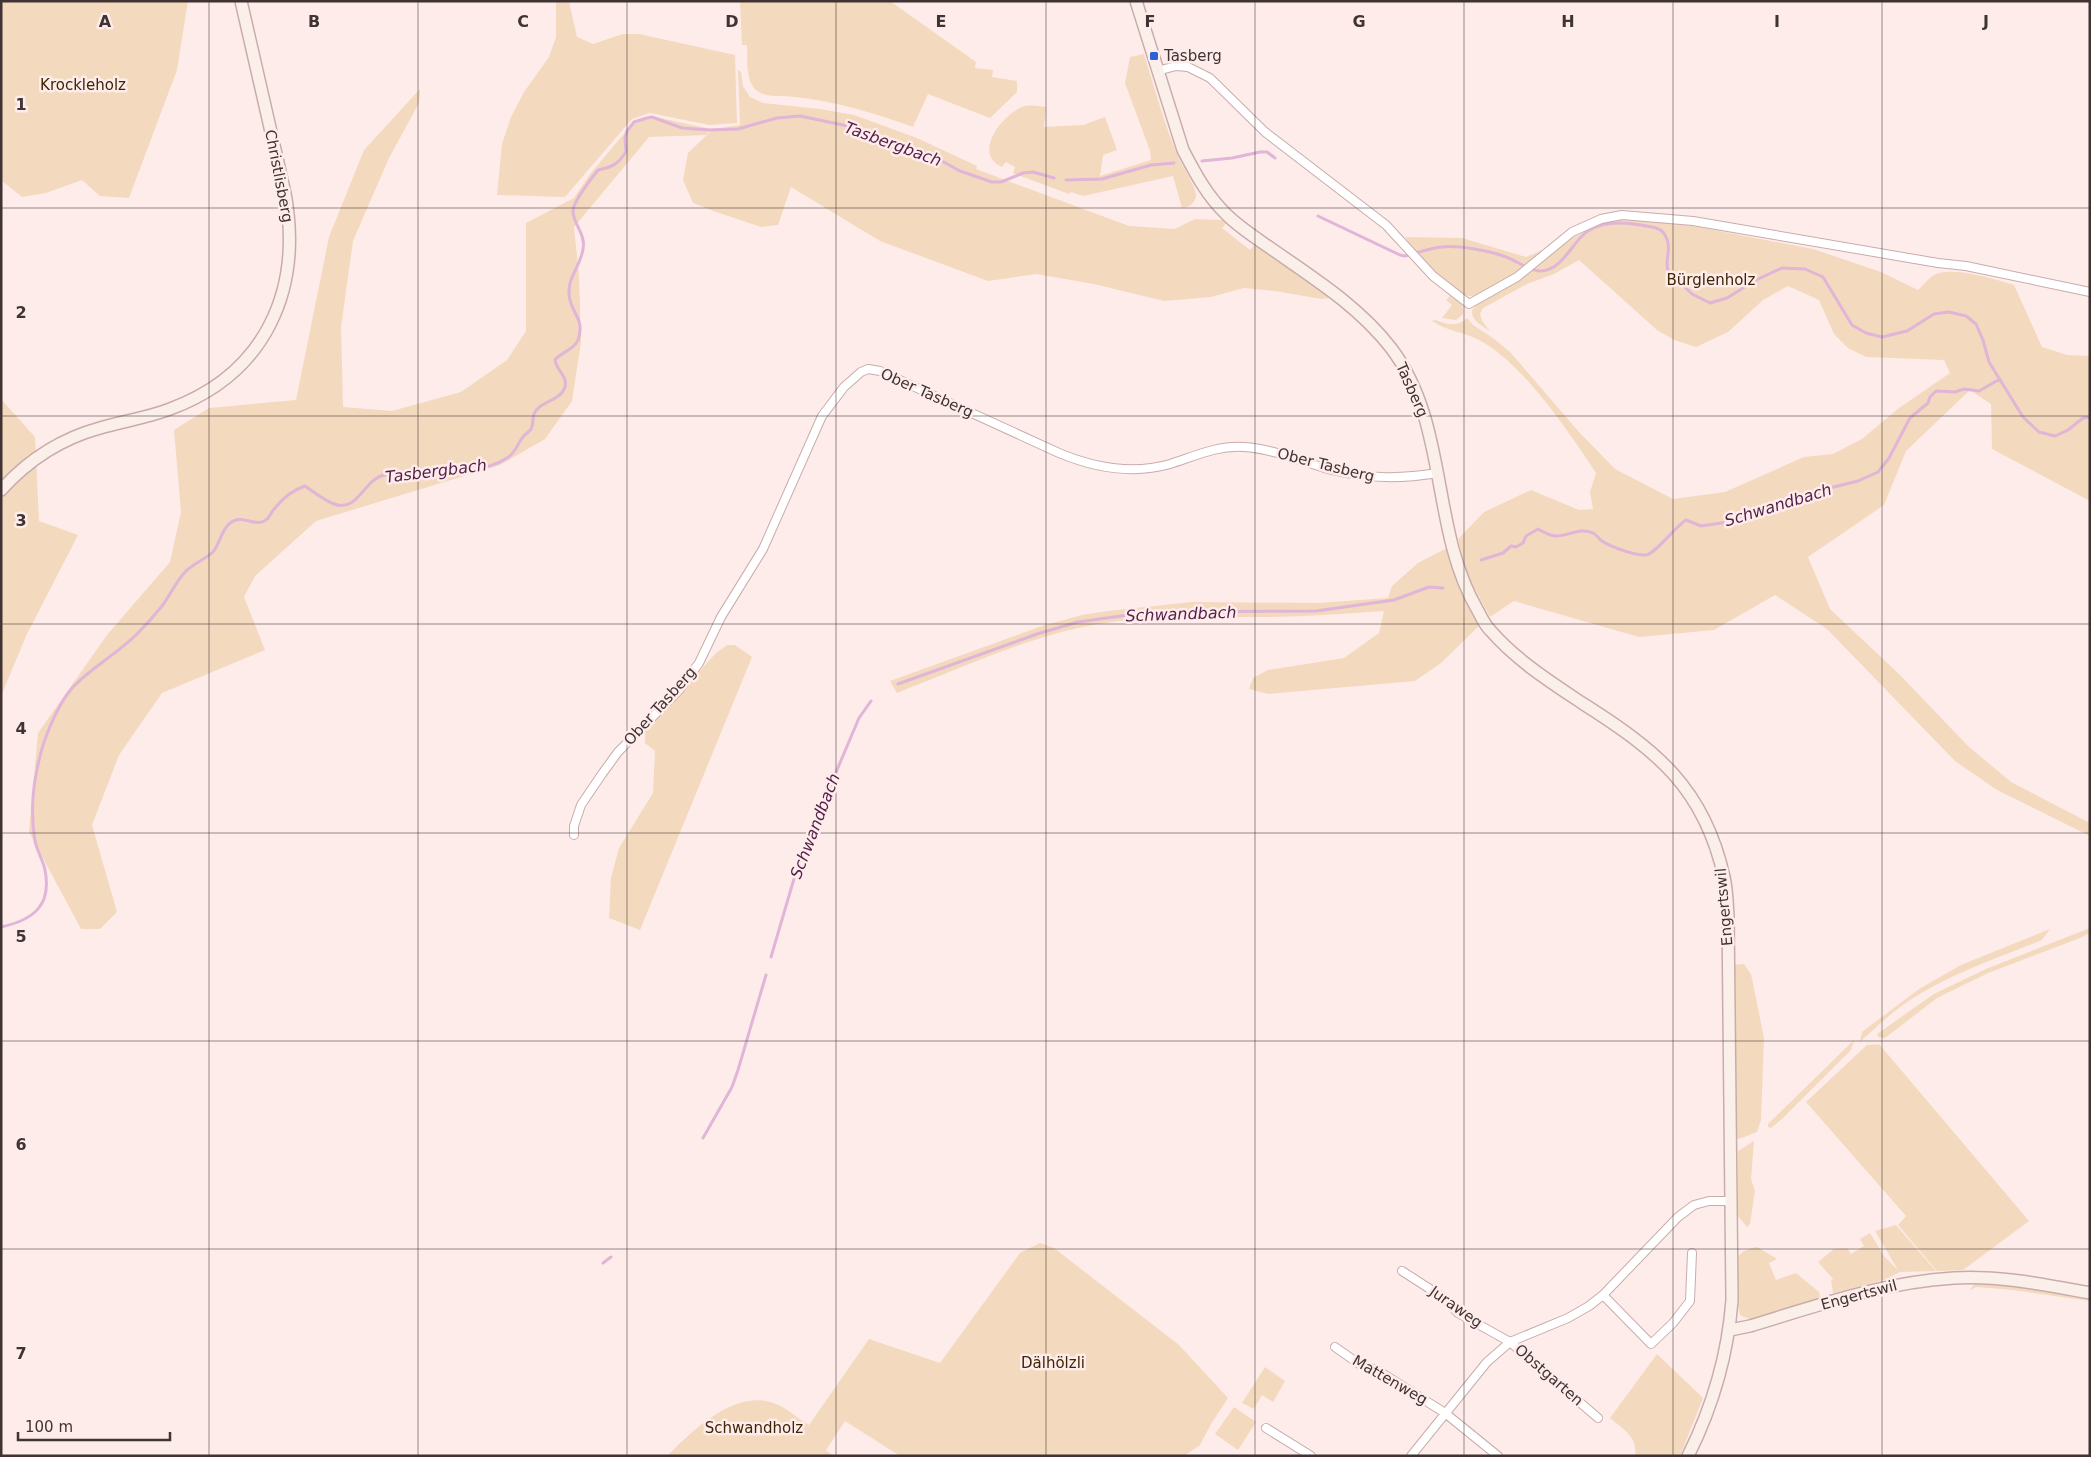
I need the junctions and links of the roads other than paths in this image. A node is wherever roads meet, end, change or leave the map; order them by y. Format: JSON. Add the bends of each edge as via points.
{"nodes":[{"id":1,"x":241,"y":1,"type":"edge"},
{"id":2,"x":1136,"y":1,"type":"edge"},
{"id":3,"x":1157,"y":71,"type":"junction"},
{"id":4,"x":2090,"y":292,"type":"edge"},
{"id":5,"x":1469,"y":304,"type":"junction"},
{"id":6,"x":1467,"y":313,"type":"dead end"},
{"id":7,"x":1438,"y":472,"type":"junction"},
{"id":8,"x":1,"y":490,"type":"edge"},
{"id":9,"x":1468,"y":593,"type":"joint"},
{"id":10,"x":574,"y":835,"type":"dead end"},
{"id":11,"x":1732,"y":1201,"type":"junction"},
{"id":12,"x":1692,"y":1253,"type":"dead end"},
{"id":13,"x":1402,"y":1271,"type":"dead end"},
{"id":14,"x":2090,"y":1293,"type":"edge"},
{"id":15,"x":1603,"y":1295,"type":"junction"},
{"id":16,"x":1730,"y":1330,"type":"junction"},
{"id":17,"x":1510,"y":1342,"type":"junction"},
{"id":18,"x":1335,"y":1347,"type":"dead end"},
{"id":19,"x":1445,"y":1413,"type":"junction"},
{"id":20,"x":1598,"y":1418,"type":"dead end"},
{"id":21,"x":1266,"y":1428,"type":"dead end"},
{"id":22,"x":1311,"y":1456,"type":"edge"},
{"id":23,"x":1411,"y":1456,"type":"edge"},
{"id":24,"x":1498,"y":1456,"type":"edge"},
{"id":25,"x":1688,"y":1456,"type":"edge"}],
"edges":[{"from":1,"to":8,"type":"main road","name":"Christlisberg","via":[[289,221],[288,264],[271,325],[246,362],[204,394],[168,410],[66,440],[34,458]]},
{"from":2,"to":3,"type":"main road","name":"Tasberg"},
{"from":3,"to":5,"type":"street","via":[[1176,66],[1188,67],[1210,78],[1265,132],[1386,225],[1445,287]]},
{"from":3,"to":7,"type":"main road","name":"Tasberg","via":[[1183,150],[1194,173],[1214,200],[1245,230],[1362,316],[1393,350],[1419,400]]},
{"from":4,"to":5,"type":"street","via":[[1966,266],[1693,222],[1622,215],[1601,219],[1572,232],[1522,273]]},
{"from":5,"to":6,"type":"street"},
{"from":7,"to":9,"type":"main road","name":"Tasberg","via":[[1452,546]]},
{"from":7,"to":10,"type":"street","name":"Ober Tasberg","via":[[1408,478],[1368,477],[1273,452],[1239,447],[1208,452],[1154,468],[1108,468],[1059,453],[880,371],[868,369],[844,387],[822,416],[763,549],[721,616],[699,663],[602,774],[581,805]]},
{"from":9,"to":11,"type":"main road","name":"Engertswil","via":[[1489,629],[1508,648],[1535,672],[1650,749],[1678,778],[1701,812],[1725,879],[1728,916]]},
{"from":11,"to":15,"type":"street","name":"Obstgarten","via":[[1694,1205],[1678,1217]]},
{"from":11,"to":16,"type":"main road","name":"Engertswil"},
{"from":12,"to":15,"type":"street","via":[[1690,1300],[1673,1323],[1651,1344]]},
{"from":13,"to":17,"type":"street","name":"Juraweg","via":[[1444,1298],[1458,1312]]},
{"from":14,"to":16,"type":"main road","name":"Engertswil","via":[[1991,1279],[1956,1277],[1917,1281]]},
{"from":15,"to":17,"type":"street","name":"Obstgarten","via":[[1568,1318]]},
{"from":16,"to":25,"type":"main road","name":"Engertswil","via":[[1716,1383]]},
{"from":17,"to":19,"type":"street","via":[[1487,1362]]},
{"from":17,"to":20,"type":"street","name":"Obstgarten"},
{"from":18,"to":19,"type":"street","name":"Mattenweg"},
{"from":19,"to":23,"type":"street"},
{"from":19,"to":24,"type":"street","name":"Mattenweg"},
{"from":21,"to":22,"type":"street"}]}
